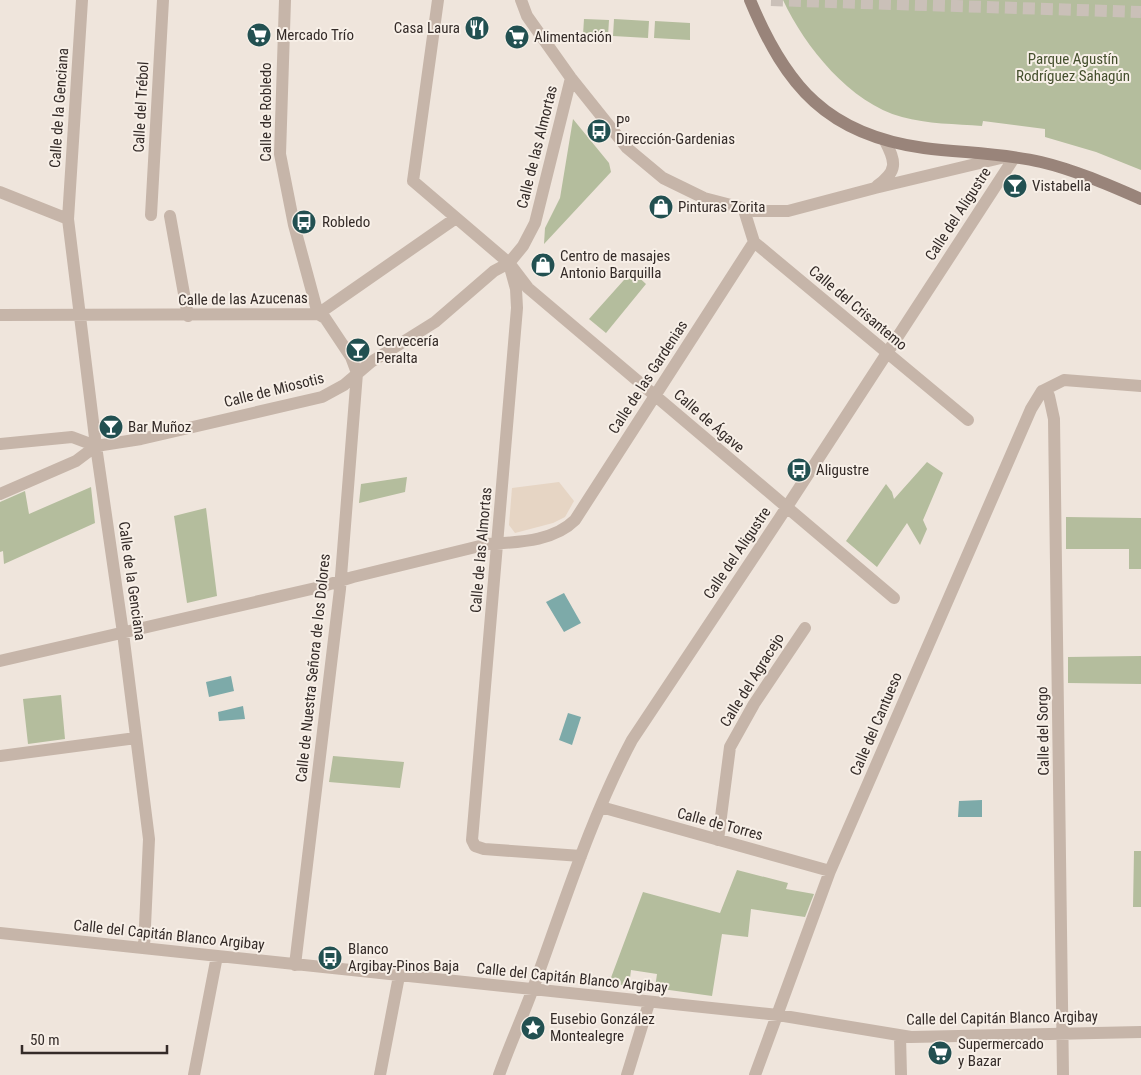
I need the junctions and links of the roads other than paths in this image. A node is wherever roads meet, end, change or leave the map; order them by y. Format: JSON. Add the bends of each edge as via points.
{"nodes":[{"id":1,"x":82,"y":0,"type":"edge"},
{"id":2,"x":163,"y":0,"type":"edge"},
{"id":3,"x":285,"y":0,"type":"edge"},
{"id":4,"x":438,"y":0,"type":"edge"},
{"id":5,"x":520,"y":0,"type":"edge"},
{"id":6,"x":750,"y":0,"type":"edge"},
{"id":7,"x":570,"y":78,"type":"junction"},
{"id":8,"x":885,"y":141,"type":"junction"},
{"id":9,"x":1010,"y":157,"type":"junction"},
{"id":10,"x":875,"y":188,"type":"junction"},
{"id":11,"x":0,"y":192,"type":"edge"},
{"id":12,"x":1141,"y":199,"type":"edge"},
{"id":13,"x":744,"y":210,"type":"junction"},
{"id":14,"x":151,"y":215,"type":"dead end"},
{"id":15,"x":170,"y":216,"type":"dead end"},
{"id":16,"x":456,"y":218,"type":"junction"},
{"id":17,"x":68,"y":219,"type":"junction"},
{"id":18,"x":535,"y":223,"type":"joint"},
{"id":19,"x":754,"y":242,"type":"junction"},
{"id":20,"x":508,"y":264,"type":"junction"},
{"id":21,"x":318,"y":314,"type":"junction"},
{"id":22,"x":0,"y":315,"type":"edge"},
{"id":23,"x":80,"y":315,"type":"junction"},
{"id":24,"x":188,"y":316,"type":"junction"},
{"id":25,"x":886,"y":354,"type":"junction"},
{"id":26,"x":357,"y":373,"type":"junction"},
{"id":27,"x":1141,"y":386,"type":"edge"},
{"id":28,"x":1042,"y":391,"type":"junction"},
{"id":29,"x":656,"y":396,"type":"junction"},
{"id":30,"x":968,"y":420,"type":"dead end"},
{"id":31,"x":0,"y":444,"type":"edge"},
{"id":32,"x":96,"y":446,"type":"junction"},
{"id":33,"x":0,"y":494,"type":"edge"},
{"id":34,"x":786,"y":508,"type":"junction"},
{"id":35,"x":497,"y":544,"type":"junction"},
{"id":36,"x":340,"y":581,"type":"junction"},
{"id":37,"x":894,"y":598,"type":"dead end"},
{"id":38,"x":804,"y":628,"type":"dead end"},
{"id":39,"x":123,"y":633,"type":"junction"},
{"id":40,"x":0,"y":661,"type":"edge"},
{"id":41,"x":136,"y":738,"type":"junction"},
{"id":42,"x":0,"y":756,"type":"edge"},
{"id":43,"x":601,"y":807,"type":"junction"},
{"id":44,"x":718,"y":840,"type":"junction"},
{"id":45,"x":581,"y":856,"type":"junction"},
{"id":46,"x":830,"y":871,"type":"junction"},
{"id":47,"x":0,"y":933,"type":"edge"},
{"id":48,"x":144,"y":948,"type":"junction"},
{"id":49,"x":217,"y":956,"type":"junction"},
{"id":50,"x":296,"y":965,"type":"junction"},
{"id":51,"x":399,"y":976,"type":"junction"},
{"id":52,"x":533,"y":990,"type":"junction"},
{"id":53,"x":649,"y":1003,"type":"junction"},
{"id":54,"x":778,"y":1016,"type":"junction"},
{"id":55,"x":1141,"y":1032,"type":"edge"},
{"id":56,"x":1063,"y":1033,"type":"junction"},
{"id":57,"x":900,"y":1036,"type":"junction"},
{"id":58,"x":194,"y":1075,"type":"edge"},
{"id":59,"x":380,"y":1075,"type":"edge"},
{"id":60,"x":499,"y":1075,"type":"edge"},
{"id":61,"x":627,"y":1075,"type":"edge"},
{"id":62,"x":755,"y":1075,"type":"edge"},
{"id":63,"x":901,"y":1075,"type":"edge"},
{"id":64,"x":1063,"y":1075,"type":"edge"}],
"edges":[{"from":1,"to":17,"type":"street","name":"Calle de la Genciana"},
{"from":2,"to":14,"type":"street","name":"Calle del Trébol"},
{"from":3,"to":21,"type":"street","name":"Calle de Robledo","via":[[280,154]]},
{"from":4,"to":16,"type":"street","name":"Calle de Ágave","via":[[413,181]]},
{"from":5,"to":7,"type":"street"},
{"from":6,"to":8,"type":"street","via":[[774,52],[803,90],[837,120]]},
{"from":7,"to":13,"type":"street","via":[[627,148],[646,165],[682,189]]},
{"from":7,"to":18,"type":"street","name":"Calle de las Almortas"},
{"from":8,"to":9,"type":"street"},
{"from":8,"to":10,"type":"street","via":[[894,165],[887,179]]},
{"from":9,"to":10,"type":"street"},
{"from":9,"to":12,"type":"street","via":[[1041,162]]},
{"from":9,"to":25,"type":"street","name":"Calle del Aligustre"},
{"from":10,"to":13,"type":"street","via":[[788,211]]},
{"from":11,"to":17,"type":"street"},
{"from":13,"to":19,"type":"street"},
{"from":15,"to":24,"type":"street"},
{"from":16,"to":20,"type":"street","name":"Calle de Ágave"},
{"from":16,"to":21,"type":"street","name":"Calle de las Azucenas"},
{"from":17,"to":23,"type":"street","name":"Calle de la Genciana"},
{"from":18,"to":20,"type":"street","name":"Calle de Miosotis","via":[[523,246]]},
{"from":19,"to":25,"type":"street","name":"Calle del Crisantemo"},
{"from":19,"to":29,"type":"street","name":"Calle de las Gardenias"},
{"from":20,"to":26,"type":"street","name":"Calle de Miosotis","via":[[494,271],[435,322]]},
{"from":20,"to":29,"type":"street","name":"Calle de Ágave","via":[[528,288]]},
{"from":20,"to":35,"type":"street","name":"Calle de las Almortas","via":[[516,289],[517,308]]},
{"from":21,"to":24,"type":"street","name":"Calle de las Azucenas"},
{"from":21,"to":26,"type":"street","via":[[325,318],[346,349]]},
{"from":22,"to":23,"type":"street","name":"Calle de las Azucenas"},
{"from":23,"to":24,"type":"street","name":"Calle de las Azucenas"},
{"from":23,"to":32,"type":"street","name":"Calle de la Genciana"},
{"from":25,"to":30,"type":"street","name":"Calle del Crisantemo"},
{"from":25,"to":34,"type":"street","name":"Calle del Aligustre"},
{"from":26,"to":32,"type":"street","name":"Calle de Miosotis","via":[[344,386],[322,397]]},
{"from":26,"to":36,"type":"street","name":"Calle de Nuestra Señora de los Dolores"},
{"from":27,"to":28,"type":"street","via":[[1064,380]]},
{"from":28,"to":46,"type":"street","name":"Calle del Cantueso","via":[[1031,409]]},
{"from":28,"to":56,"type":"street","name":"Calle del Sorgo","via":[[1049,396],[1054,419]]},
{"from":29,"to":34,"type":"street","name":"Calle de Ágave"},
{"from":29,"to":35,"type":"street","name":"Calle de las Gardenias","via":[[567,529],[510,544]]},
{"from":31,"to":32,"type":"street","via":[[72,437]]},
{"from":32,"to":33,"type":"street","name":"Calle de Miosotis","via":[[76,461]]},
{"from":32,"to":39,"type":"street","name":"Calle de la Genciana"},
{"from":34,"to":37,"type":"street","name":"Calle de Ágave"},
{"from":34,"to":43,"type":"street","name":"Calle del Aligustre","via":[[632,740]]},
{"from":35,"to":36,"type":"street"},
{"from":35,"to":45,"type":"street","name":"Calle de las Almortas","via":[[472,840],[484,849]]},
{"from":36,"to":39,"type":"street"},
{"from":36,"to":50,"type":"street","name":"Calle de Nuestra Señora de los Dolores"},
{"from":38,"to":44,"type":"street","name":"Calle del Agracejo","via":[[750,710],[730,747]]},
{"from":39,"to":40,"type":"street"},
{"from":39,"to":41,"type":"street","name":"Calle de la Genciana"},
{"from":41,"to":42,"type":"street"},
{"from":41,"to":48,"type":"street","name":"Calle de la Genciana","via":[[148,839]]},
{"from":43,"to":44,"type":"street","name":"Calle de Torres"},
{"from":43,"to":45,"type":"street","name":"Calle del Aligustre"},
{"from":44,"to":46,"type":"street","name":"Calle de Torres"},
{"from":45,"to":52,"type":"street","name":"Calle del Aligustre"},
{"from":46,"to":54,"type":"street","name":"Calle del Cantueso"},
{"from":47,"to":48,"type":"street","name":"Calle del Capitán Blanco Argibay"},
{"from":48,"to":49,"type":"street","name":"Calle del Capitán Blanco Argibay"},
{"from":49,"to":50,"type":"street","name":"Calle del Capitán Blanco Argibay"},
{"from":49,"to":58,"type":"street"},
{"from":50,"to":51,"type":"street","name":"Calle del Capitán Blanco Argibay"},
{"from":51,"to":52,"type":"street","name":"Calle del Capitán Blanco Argibay"},
{"from":51,"to":59,"type":"street"},
{"from":52,"to":53,"type":"street","name":"Calle del Capitán Blanco Argibay"},
{"from":52,"to":60,"type":"street","name":"Calle del Aligustre"},
{"from":53,"to":54,"type":"street","name":"Calle del Capitán Blanco Argibay"},
{"from":53,"to":61,"type":"street"},
{"from":54,"to":57,"type":"street","name":"Calle del Capitán Blanco Argibay"},
{"from":54,"to":62,"type":"street","name":"Calle del Cantueso"},
{"from":55,"to":56,"type":"street","name":"Calle del Capitán Blanco Argibay"},
{"from":56,"to":57,"type":"street","name":"Calle del Capitán Blanco Argibay"},
{"from":56,"to":64,"type":"street","name":"Calle del Sorgo"},
{"from":57,"to":63,"type":"street"}]}
